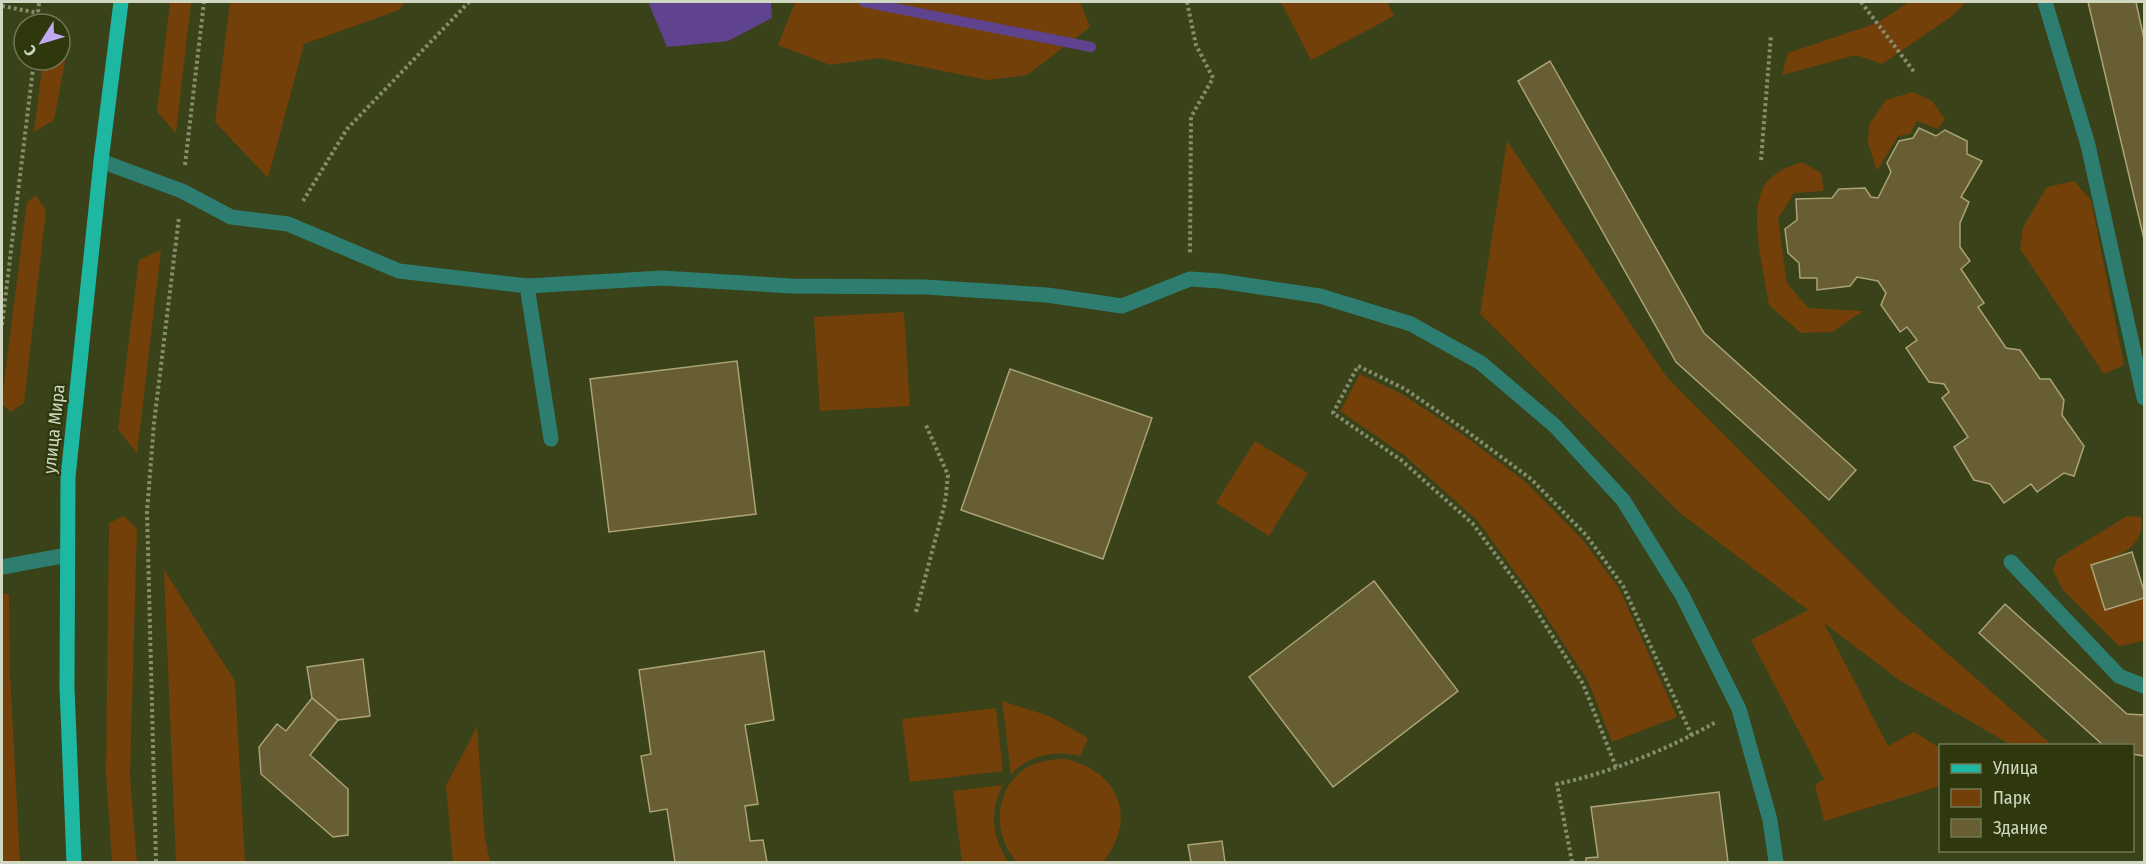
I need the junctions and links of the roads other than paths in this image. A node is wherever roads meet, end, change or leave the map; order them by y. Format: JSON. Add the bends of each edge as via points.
{"nodes":[{"id":1,"x":121,"y":2,"type":"edge"},
{"id":2,"x":2045,"y":2,"type":"edge"},
{"id":3,"x":101,"y":161,"type":"junction"},
{"id":4,"x":527,"y":286,"type":"junction"},
{"id":5,"x":2145,"y":398,"type":"edge"},
{"id":6,"x":551,"y":439,"type":"dead end"},
{"id":7,"x":67,"y":555,"type":"junction"},
{"id":8,"x":2011,"y":562,"type":"dead end"},
{"id":9,"x":2,"y":567,"type":"edge"},
{"id":10,"x":2145,"y":686,"type":"edge"},
{"id":11,"x":74,"y":862,"type":"edge"},
{"id":12,"x":1776,"y":862,"type":"edge"}],
"edges":[{"from":1,"to":3,"type":"main road","name":"улица Мира"},
{"from":2,"to":5,"type":"lane","via":[[2088,146]]},
{"from":3,"to":4,"type":"lane","via":[[182,191],[231,217],[288,224],[399,271]]},
{"from":3,"to":7,"type":"main road","name":"улица Мира","via":[[68,477]]},
{"from":4,"to":6,"type":"lane"},
{"from":4,"to":12,"type":"lane","via":[[662,278],[792,286],[925,287],[1047,295],[1122,306],[1190,279],[1320,296],[1411,324],[1481,363],[1555,426],[1623,500],[1682,595],[1739,708],[1770,820]]},
{"from":7,"to":9,"type":"lane"},
{"from":7,"to":11,"type":"main road","name":"улица Мира","via":[[67,687]]},
{"from":8,"to":10,"type":"lane","via":[[2119,676]]}]}
